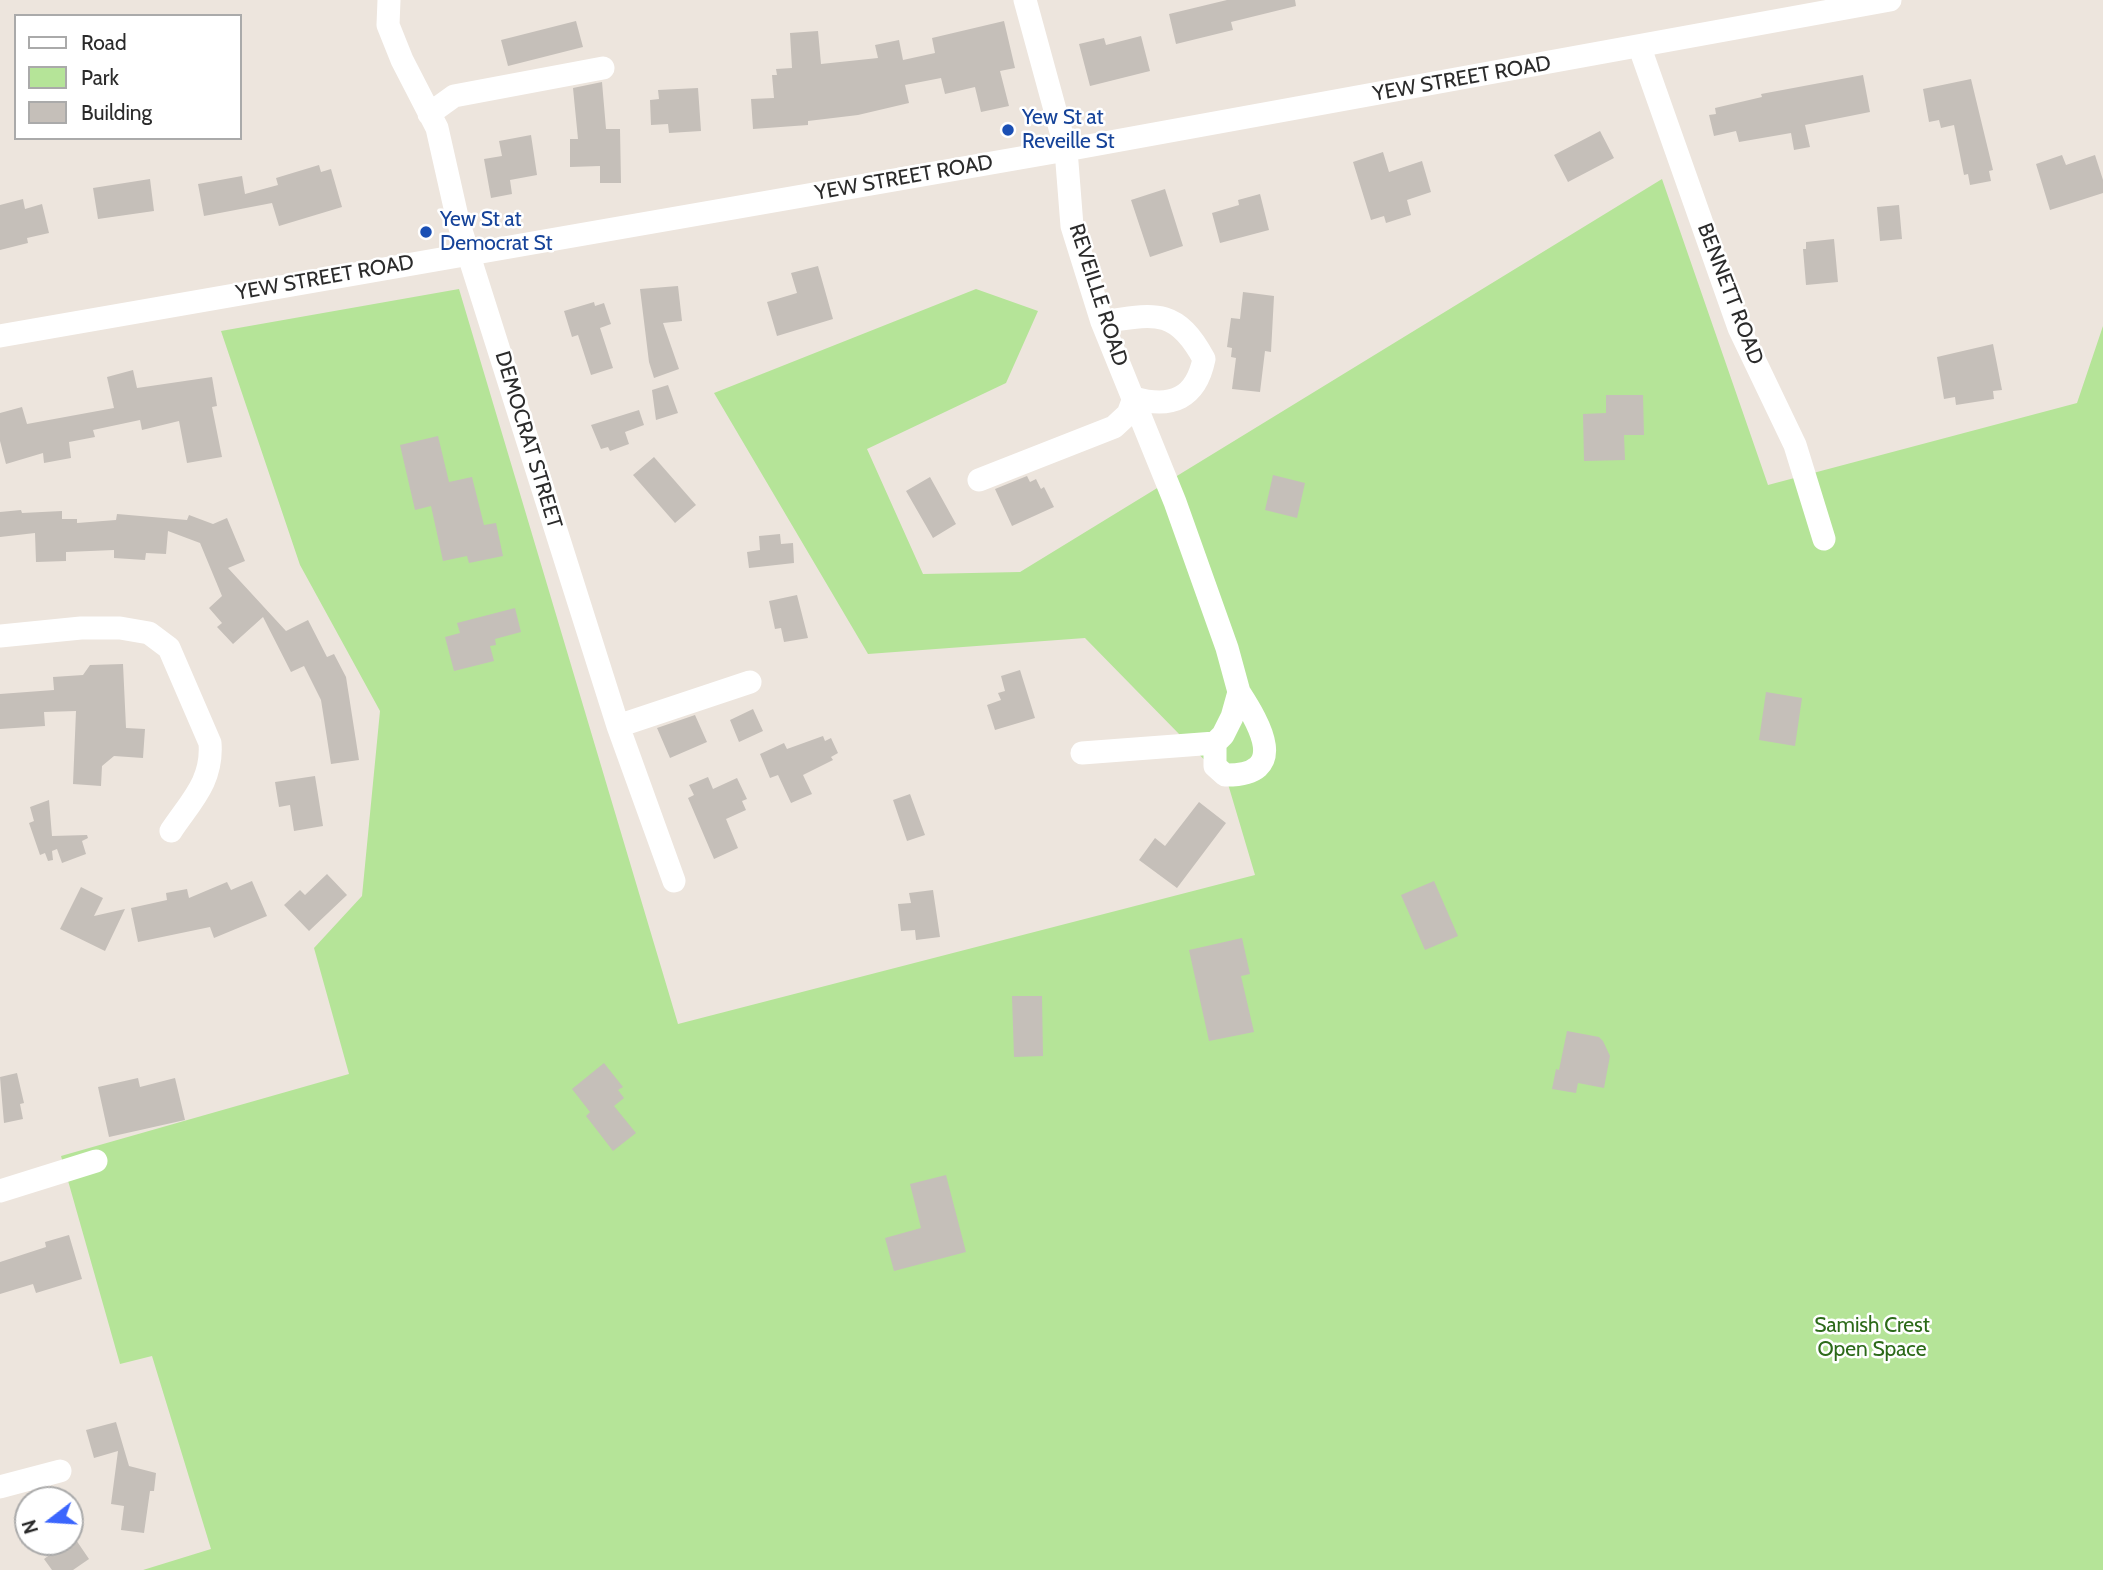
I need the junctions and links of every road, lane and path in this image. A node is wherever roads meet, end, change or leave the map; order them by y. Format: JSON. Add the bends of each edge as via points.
{"nodes":[{"id":1,"x":389,"y":0,"type":"edge"},
{"id":2,"x":1025,"y":0,"type":"edge"},
{"id":3,"x":1890,"y":0,"type":"edge"},
{"id":4,"x":1840,"y":5,"type":"edge"},
{"id":5,"x":1640,"y":48,"type":"junction"},
{"id":6,"x":603,"y":68,"type":"dead end"},
{"id":7,"x":429,"y":114,"type":"junction"},
{"id":8,"x":1066,"y":150,"type":"junction"},
{"id":9,"x":470,"y":252,"type":"junction"},
{"id":10,"x":1102,"y":322,"type":"junction"},
{"id":11,"x":0,"y":336,"type":"edge"},
{"id":12,"x":1134,"y":398,"type":"junction"},
{"id":13,"x":979,"y":480,"type":"dead end"},
{"id":14,"x":1824,"y":540,"type":"dead end"},
{"id":15,"x":0,"y":636,"type":"edge"},
{"id":16,"x":750,"y":682,"type":"dead end"},
{"id":17,"x":1239,"y":692,"type":"junction"},
{"id":18,"x":618,"y":726,"type":"junction"},
{"id":19,"x":1214,"y":743,"type":"junction"},
{"id":20,"x":1083,"y":753,"type":"dead end"},
{"id":21,"x":171,"y":831,"type":"dead end"},
{"id":22,"x":674,"y":881,"type":"dead end"},
{"id":23,"x":96,"y":1161,"type":"dead end"},
{"id":24,"x":0,"y":1191,"type":"edge"},
{"id":25,"x":60,"y":1471,"type":"dead end"},
{"id":26,"x":0,"y":1487,"type":"edge"}],
"edges":[{"from":1,"to":7,"type":"street","name":"DEMOCRAT STREET","via":[[388,25]]},
{"from":2,"to":8,"type":"street","name":"REVEILLE ROAD"},
{"from":3,"to":4,"type":"street","name":"YEW STREET ROAD"},
{"from":4,"to":5,"type":"street","name":"YEW STREET ROAD"},
{"from":5,"to":8,"type":"street","name":"YEW STREET ROAD"},
{"from":5,"to":14,"type":"street","name":"BENNETT ROAD","via":[[1739,328],[1795,444]]},
{"from":6,"to":7,"type":"street","via":[[454,96]]},
{"from":7,"to":9,"type":"street","name":"DEMOCRAT STREET"},
{"from":8,"to":9,"type":"street","name":"YEW STREET ROAD"},
{"from":8,"to":10,"type":"street","name":"REVEILLE ROAD","via":[[1072,226]]},
{"from":9,"to":11,"type":"street","name":"YEW STREET ROAD"},
{"from":9,"to":18,"type":"street","name":"DEMOCRAT STREET"},
{"from":10,"to":12,"type":"street","name":"REVEILLE ROAD"},
{"from":10,"to":12,"type":"street","via":[[1157,315],[1177,324],[1194,340],[1204,359],[1199,380],[1184,395],[1169,402]]},
{"from":12,"to":13,"type":"street","via":[[1128,414],[1114,427]]},
{"from":12,"to":17,"type":"street","name":"REVEILLE ROAD","via":[[1175,502]]},
{"from":15,"to":21,"type":"street","via":[[120,628],[149,634],[169,648],[210,743],[211,757],[209,773]]},
{"from":16,"to":18,"type":"street"},
{"from":17,"to":19,"type":"street","via":[[1232,718]]},
{"from":17,"to":19,"type":"street","name":"REVEILLE ROAD","via":[[1261,726],[1266,742],[1262,758],[1255,769],[1225,775],[1215,766]]},
{"from":18,"to":22,"type":"street","name":"DEMOCRAT STREET"},
{"from":19,"to":20,"type":"street"},
{"from":23,"to":24,"type":"street"},
{"from":25,"to":26,"type":"street"}]}
